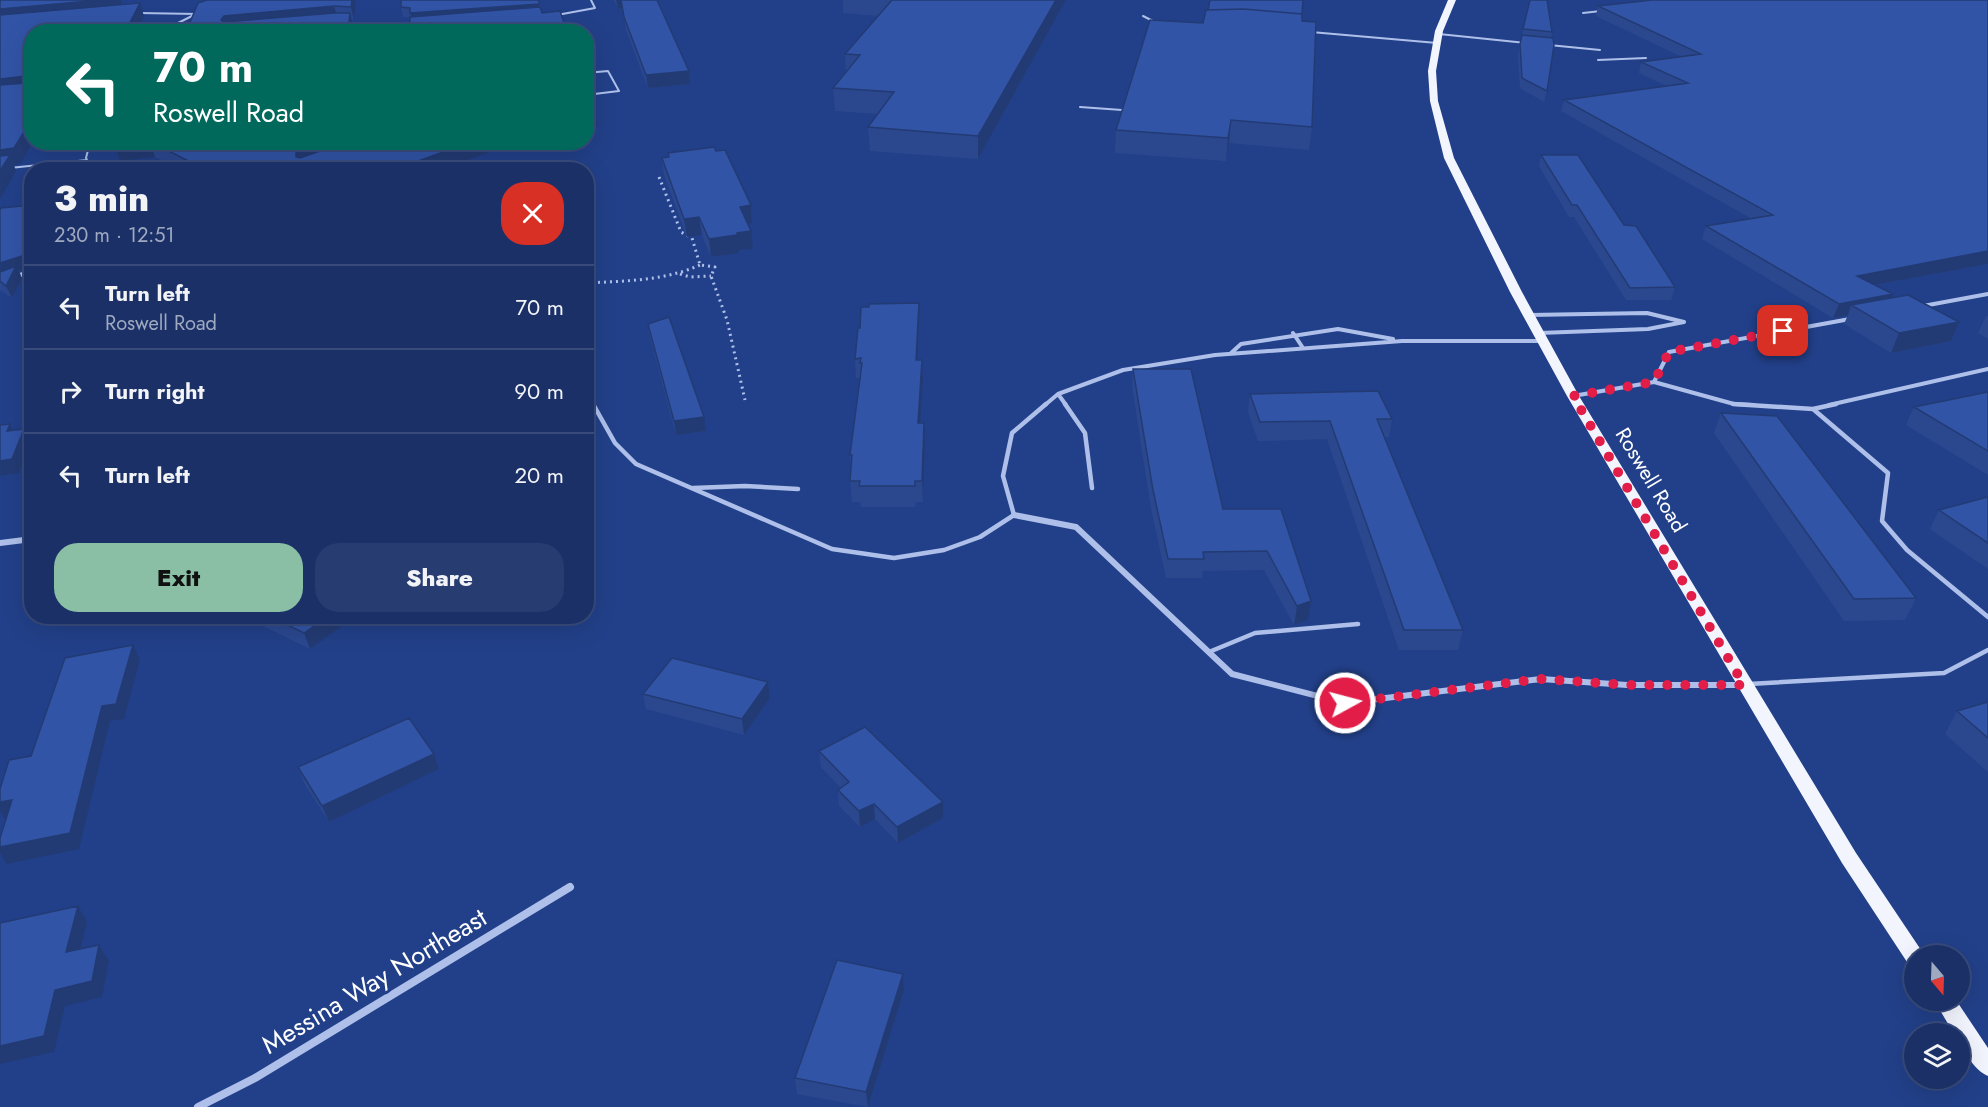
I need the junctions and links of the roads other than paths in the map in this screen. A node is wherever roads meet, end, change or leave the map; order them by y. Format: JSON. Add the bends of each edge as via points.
{"nodes":[{"id":1,"x":591,"y":0,"type":"edge"},
{"id":2,"x":1452,"y":0,"type":"edge"},
{"id":3,"x":1605,"y":10,"type":"edge"},
{"id":4,"x":206,"y":11,"type":"edge"},
{"id":5,"x":1583,"y":13,"type":"dead end"},
{"id":6,"x":131,"y":14,"type":"edge"},
{"id":7,"x":197,"y":14,"type":"junction"},
{"id":8,"x":548,"y":16,"type":"edge"},
{"id":9,"x":1143,"y":16,"type":"dead end"},
{"id":10,"x":345,"y":22,"type":"edge"},
{"id":11,"x":176,"y":24,"type":"edge"},
{"id":12,"x":370,"y":24,"type":"edge"},
{"id":13,"x":1158,"y":24,"type":"edge"},
{"id":14,"x":1301,"y":31,"type":"edge"},
{"id":15,"x":1438,"y":38,"type":"junction"},
{"id":16,"x":1533,"y":43,"type":"edge"},
{"id":17,"x":1544,"y":44,"type":"edge"},
{"id":18,"x":1600,"y":50,"type":"dead end"},
{"id":19,"x":1646,"y":58,"type":"dead end"},
{"id":20,"x":1598,"y":60,"type":"dead end"},
{"id":21,"x":594,"y":72,"type":"edge"},
{"id":22,"x":594,"y":94,"type":"edge"},
{"id":23,"x":1080,"y":107,"type":"dead end"},
{"id":24,"x":1122,"y":110,"type":"edge"},
{"id":25,"x":89,"y":150,"type":"edge"},
{"id":26,"x":87,"y":160,"type":"joint"},
{"id":27,"x":68,"y":162,"type":"edge"},
{"id":28,"x":24,"y":167,"type":"edge"},
{"id":29,"x":0,"y":169,"type":"edge"},
{"id":30,"x":24,"y":274,"type":"edge"},
{"id":31,"x":10,"y":278,"type":"edge"},
{"id":32,"x":1988,"y":294,"type":"edge"},
{"id":33,"x":1920,"y":306,"type":"edge"},
{"id":34,"x":1529,"y":315,"type":"junction"},
{"id":35,"x":1851,"y":319,"type":"edge"},
{"id":36,"x":1293,"y":333,"type":"junction"},
{"id":37,"x":1542,"y":337,"type":"junction"},
{"id":38,"x":1402,"y":341,"type":"junction"},
{"id":39,"x":1303,"y":348,"type":"junction"},
{"id":40,"x":1230,"y":354,"type":"junction"},
{"id":41,"x":1988,"y":369,"type":"edge"},
{"id":42,"x":1654,"y":382,"type":"junction"},
{"id":43,"x":1058,"y":394,"type":"junction"},
{"id":44,"x":1573,"y":396,"type":"junction"},
{"id":45,"x":594,"y":405,"type":"edge"},
{"id":46,"x":1813,"y":409,"type":"junction"},
{"id":47,"x":691,"y":488,"type":"junction"},
{"id":48,"x":1092,"y":488,"type":"dead end"},
{"id":49,"x":798,"y":489,"type":"dead end"},
{"id":50,"x":1014,"y":515,"type":"junction"},
{"id":51,"x":24,"y":539,"type":"edge"},
{"id":52,"x":0,"y":543,"type":"edge"},
{"id":53,"x":1988,"y":617,"type":"edge"},
{"id":54,"x":1358,"y":624,"type":"dead end"},
{"id":55,"x":1988,"y":650,"type":"edge"},
{"id":56,"x":1209,"y":652,"type":"junction"},
{"id":57,"x":1744,"y":685,"type":"junction"},
{"id":58,"x":570,"y":887,"type":"dead end"},
{"id":59,"x":1907,"y":945,"type":"edge"},
{"id":60,"x":1951,"y":1011,"type":"edge"},
{"id":61,"x":1988,"y":1066,"type":"edge"},
{"id":62,"x":198,"y":1107,"type":"edge"}],
"edges":[{"from":1,"to":8,"type":"lane","via":[[595,8]]},
{"from":2,"to":15,"type":"main road","name":"Roswell Road"},
{"from":3,"to":5,"type":"lane"},
{"from":4,"to":7,"type":"lane"},
{"from":6,"to":7,"type":"lane"},
{"from":7,"to":11,"type":"lane"},
{"from":9,"to":13,"type":"lane"},
{"from":10,"to":12,"type":"lane"},
{"from":14,"to":15,"type":"lane"},
{"from":15,"to":16,"type":"lane"},
{"from":15,"to":34,"type":"main road","name":"Roswell Road","via":[[1432,70],[1434,101],[1449,158]]},
{"from":17,"to":18,"type":"lane"},
{"from":19,"to":20,"type":"lane"},
{"from":21,"to":22,"type":"lane","via":[[608,71],[619,91]]},
{"from":23,"to":24,"type":"lane"},
{"from":25,"to":26,"type":"lane"},
{"from":26,"to":27,"type":"lane"},
{"from":28,"to":29,"type":"lane"},
{"from":30,"to":31,"type":"lane"},
{"from":32,"to":33,"type":"lane"},
{"from":34,"to":37,"type":"main road","name":"Roswell Road"},
{"from":34,"to":37,"type":"lane","via":[[1647,313],[1684,322],[1648,329]]},
{"from":35,"to":42,"type":"lane","via":[[1669,352]]},
{"from":36,"to":38,"type":"lane","via":[[1338,330]]},
{"from":36,"to":39,"type":"lane"},
{"from":36,"to":40,"type":"lane","via":[[1241,344]]},
{"from":37,"to":38,"type":"lane"},
{"from":37,"to":44,"type":"main road","name":"Roswell Road"},
{"from":38,"to":39,"type":"lane"},
{"from":39,"to":40,"type":"lane"},
{"from":40,"to":43,"type":"lane","via":[[1123,370]]},
{"from":41,"to":46,"type":"lane"},
{"from":42,"to":44,"type":"lane"},
{"from":42,"to":46,"type":"lane","via":[[1734,404]]},
{"from":43,"to":48,"type":"lane","via":[[1085,433]]},
{"from":43,"to":50,"type":"lane","via":[[1012,433],[1003,476]]},
{"from":44,"to":57,"type":"main road","name":"Roswell Road"},
{"from":45,"to":47,"type":"lane","via":[[615,443],[636,464]]},
{"from":46,"to":53,"type":"lane","via":[[1888,473],[1882,521],[1907,550]]},
{"from":47,"to":49,"type":"lane"},
{"from":47,"to":50,"type":"lane","via":[[832,549],[894,558],[953,547],[980,537]]},
{"from":50,"to":56,"type":"street","via":[[1076,527]]},
{"from":51,"to":52,"type":"street"},
{"from":54,"to":56,"type":"lane","via":[[1254,633]]},
{"from":55,"to":57,"type":"lane","via":[[1944,673]]},
{"from":56,"to":57,"type":"street","via":[[1232,674],[1345,703],[1540,679],[1627,685]]},
{"from":57,"to":59,"type":"main road","name":"Roswell Road"},
{"from":58,"to":62,"type":"street","name":"Messina Way Northeast","via":[[255,1078]]},
{"from":60,"to":61,"type":"main road"}]}
